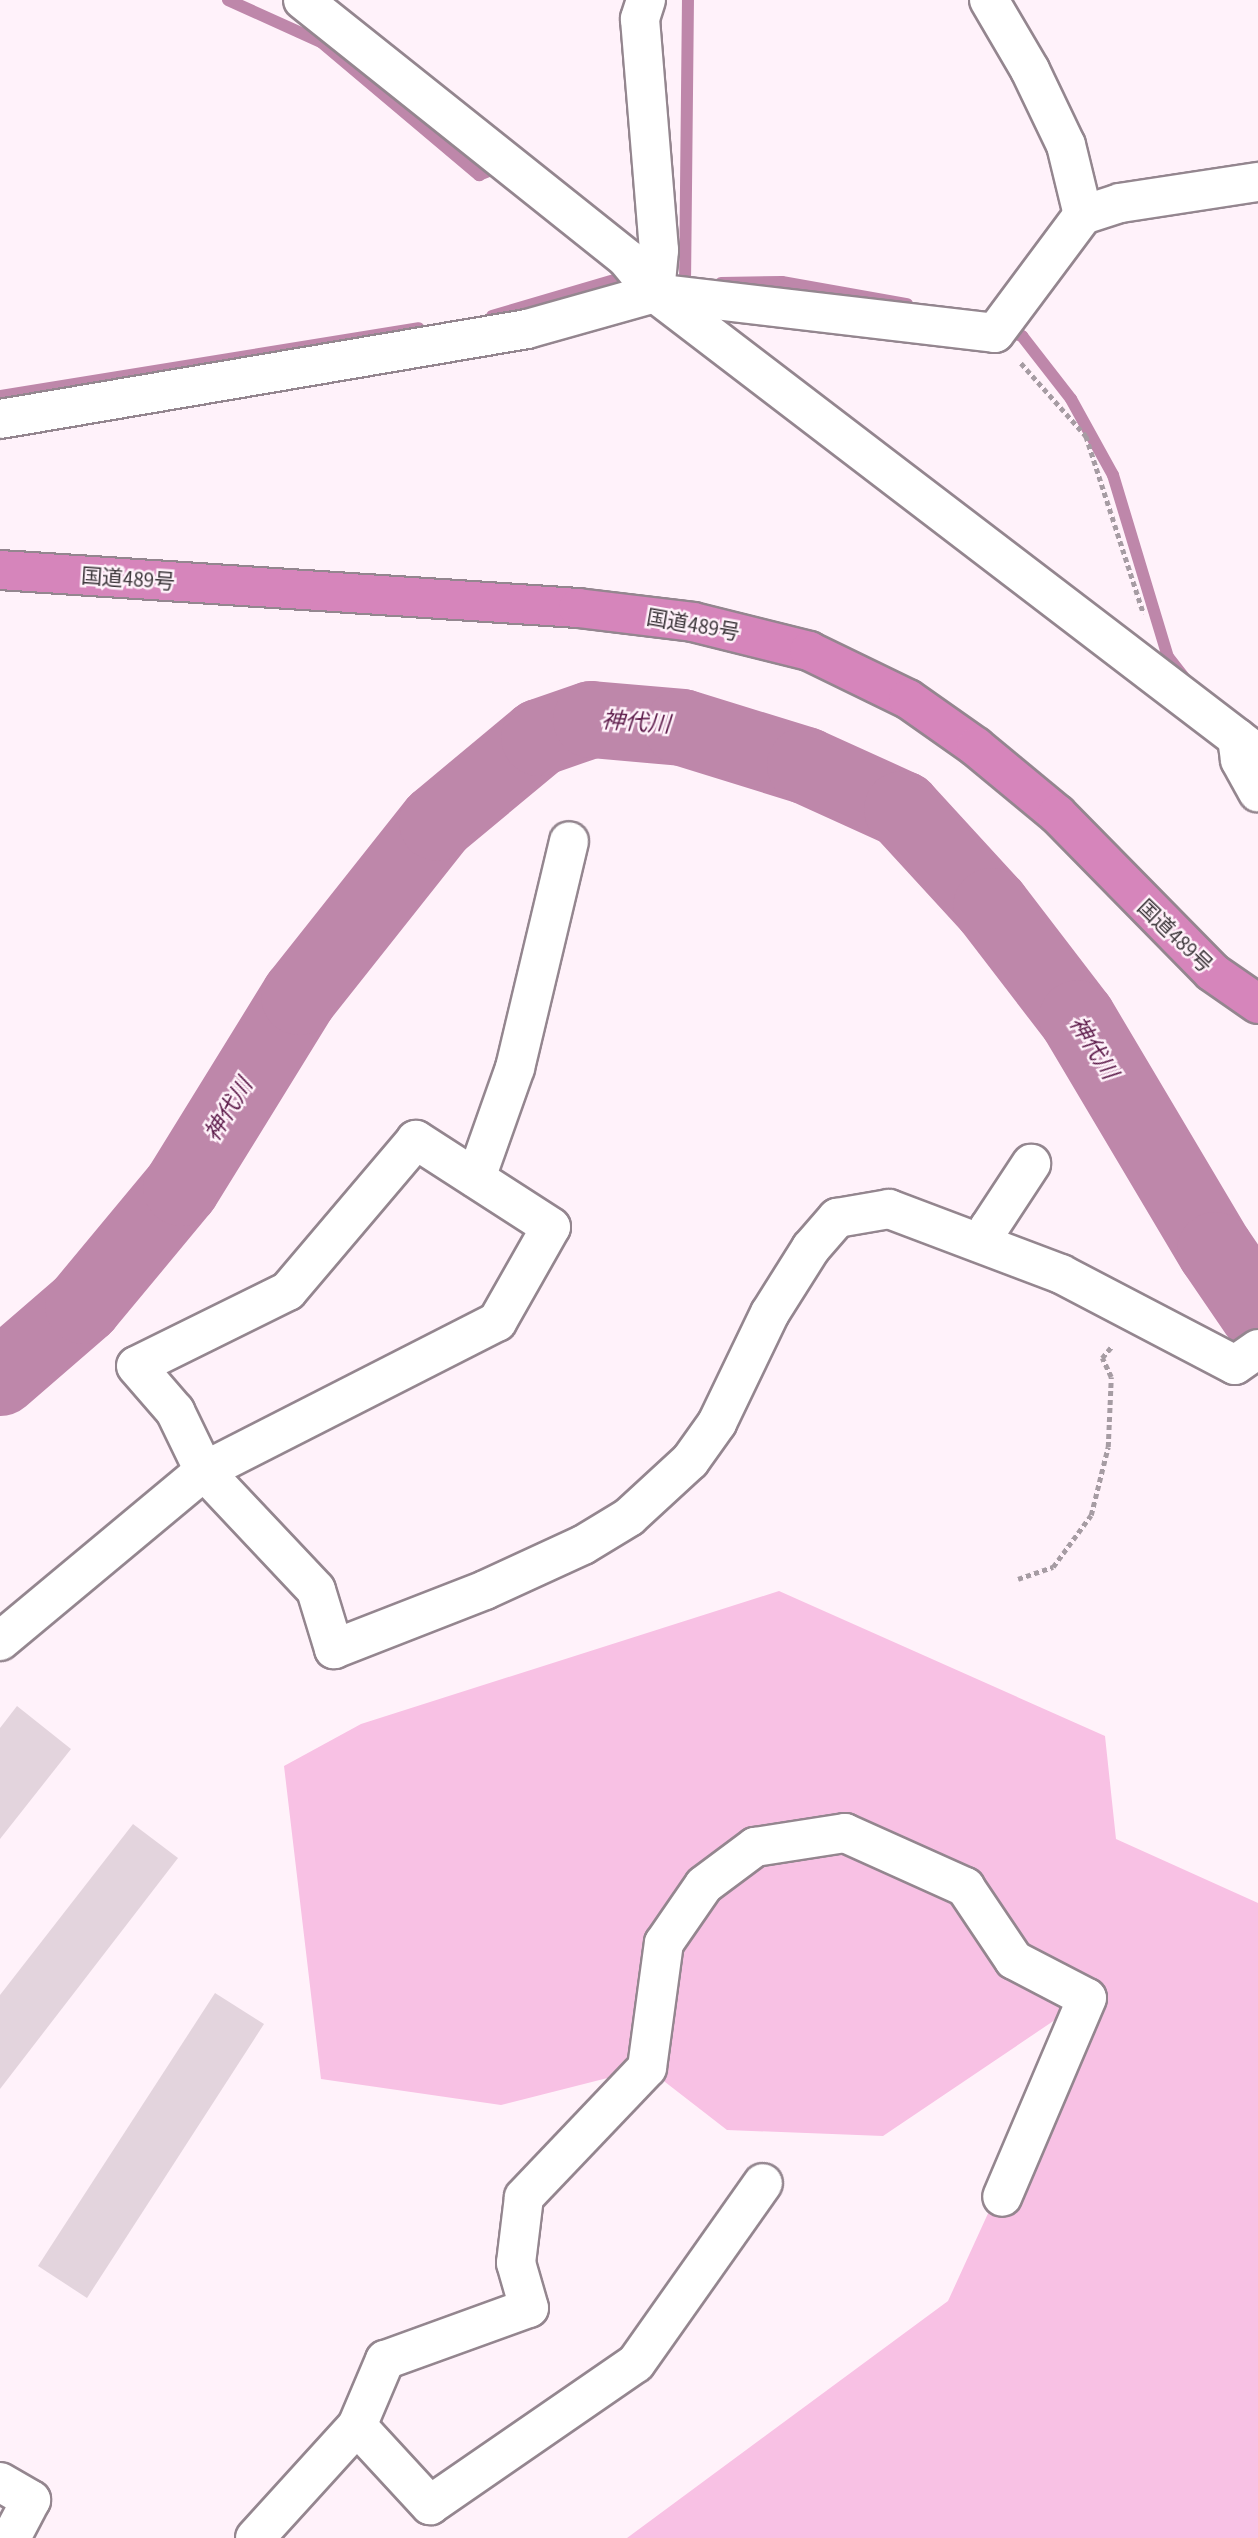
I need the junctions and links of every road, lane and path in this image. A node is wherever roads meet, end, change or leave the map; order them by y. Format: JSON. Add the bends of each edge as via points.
{"nodes":[{"id":1,"x":303,"y":0,"type":"edge"},
{"id":2,"x":646,"y":0,"type":"edge"},
{"id":3,"x":989,"y":0,"type":"edge"},
{"id":4,"x":1258,"y":182,"type":"edge"},
{"id":5,"x":1083,"y":215,"type":"junction"},
{"id":6,"x":655,"y":293,"type":"junction"},
{"id":7,"x":995,"y":333,"type":"junction"},
{"id":8,"x":0,"y":419,"type":"edge"},
{"id":9,"x":0,"y":570,"type":"edge"},
{"id":10,"x":1145,"y":618,"type":"dead end"},
{"id":11,"x":1248,"y":746,"type":"edge"},
{"id":12,"x":1258,"y":792,"type":"edge"},
{"id":13,"x":569,"y":841,"type":"dead end"},
{"id":14,"x":1258,"y":1004,"type":"edge"},
{"id":15,"x":1031,"y":1164,"type":"dead end"},
{"id":16,"x":476,"y":1178,"type":"junction"},
{"id":17,"x":984,"y":1244,"type":"junction"},
{"id":18,"x":1139,"y":1317,"type":"junction"},
{"id":19,"x":1257,"y":1350,"type":"edge"},
{"id":20,"x":204,"y":1471,"type":"junction"},
{"id":21,"x":1018,"y":1579,"type":"dead end"},
{"id":22,"x":0,"y":1641,"type":"edge"},
{"id":23,"x":763,"y":2183,"type":"dead end"},
{"id":24,"x":1002,"y":2197,"type":"dead end"},
{"id":25,"x":357,"y":2426,"type":"junction"},
{"id":26,"x":0,"y":2482,"type":"edge"},
{"id":27,"x":11,"y":2538,"type":"edge"},
{"id":28,"x":255,"y":2538,"type":"edge"}],
"edges":[{"from":1,"to":6,"type":"street","via":[[627,259]]},
{"from":2,"to":6,"type":"street","via":[[640,19],[659,250]]},
{"from":3,"to":5,"type":"street","via":[[1066,145]]},
{"from":4,"to":5,"type":"street","via":[[1120,204]]},
{"from":5,"to":7,"type":"street"},
{"from":6,"to":7,"type":"street"},
{"from":6,"to":8,"type":"street","via":[[527,329]]},
{"from":6,"to":11,"type":"street"},
{"from":7,"to":10,"type":"path","via":[[1086,436]]},
{"from":9,"to":14,"type":"highway","name":"国道489号","via":[[578,608],[693,622],[809,651],[908,699],[976,747],[1057,814],[1212,972]]},
{"from":11,"to":12,"type":"street","via":[[1240,760]]},
{"from":13,"to":16,"type":"street","via":[[515,1068]]},
{"from":15,"to":17,"type":"street","via":[[989,1228]]},
{"from":16,"to":20,"type":"street","via":[[551,1227],[497,1322]]},
{"from":16,"to":20,"type":"street","via":[[416,1140],[288,1291],[136,1366],[174,1411]]},
{"from":17,"to":18,"type":"street","via":[[1061,1274]]},
{"from":17,"to":20,"type":"street","via":[[890,1209],[837,1218],[811,1248],[770,1313],[717,1423],[690,1461],[629,1517],[583,1545],[485,1590],[334,1649],[316,1590]]},
{"from":18,"to":19,"type":"street","via":[[1235,1365]]},
{"from":18,"to":21,"type":"path","via":[[1102,1358],[1111,1377],[1108,1447],[1091,1515],[1054,1567]]},
{"from":20,"to":22,"type":"street"},
{"from":23,"to":25,"type":"street","via":[[636,2363],[430,2505]]},
{"from":24,"to":25,"type":"street","via":[[1087,1998],[1014,1960],[965,1887],[845,1833],[755,1847],[704,1885],[664,1943],[647,2068],[524,2197],[516,2263],[528,2308],[385,2360]]},
{"from":25,"to":28,"type":"street"},
{"from":26,"to":27,"type":"street","via":[[31,2500]]}]}
